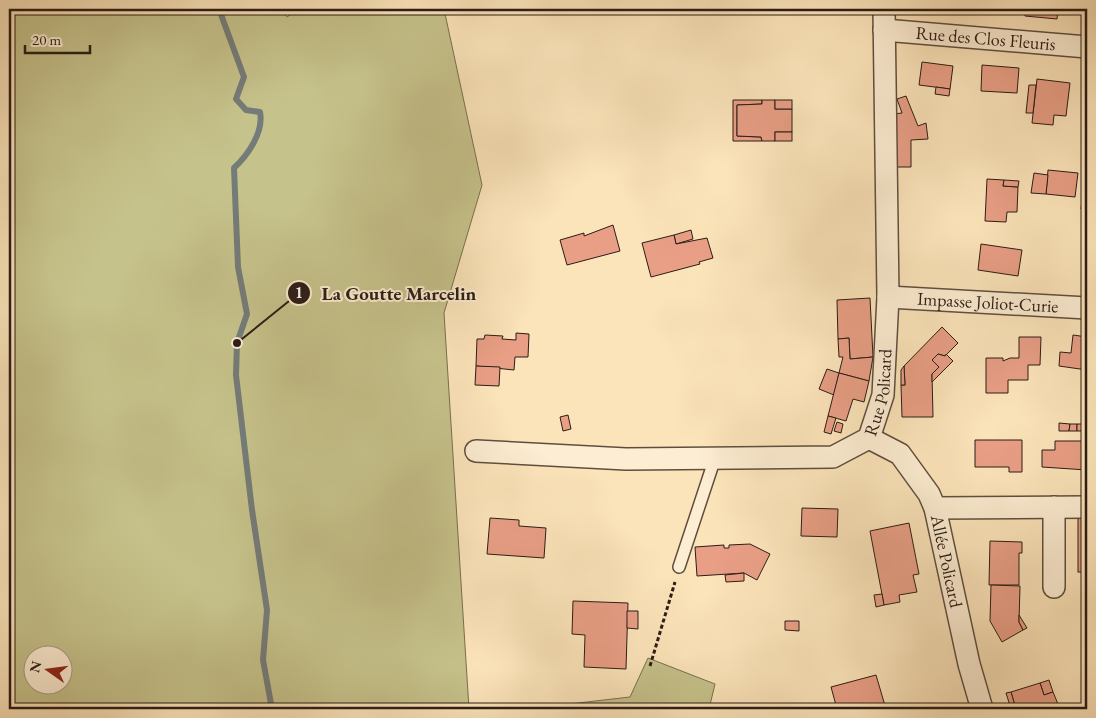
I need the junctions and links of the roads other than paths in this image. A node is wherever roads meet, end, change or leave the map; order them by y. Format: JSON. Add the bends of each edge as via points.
{"nodes":[{"id":1,"x":884,"y":9,"type":"edge"},
{"id":2,"x":884,"y":30,"type":"junction"},
{"id":3,"x":1087,"y":47,"type":"edge"},
{"id":4,"x":888,"y":298,"type":"junction"},
{"id":5,"x":1087,"y":308,"type":"edge"},
{"id":6,"x":869,"y":438,"type":"junction"},
{"id":7,"x":476,"y":451,"type":"dead end"},
{"id":8,"x":715,"y":458,"type":"junction"},
{"id":9,"x":1054,"y":507,"type":"junction"},
{"id":10,"x":1087,"y":507,"type":"edge"},
{"id":11,"x":935,"y":508,"type":"junction"},
{"id":12,"x":679,"y":567,"type":"road end"},
{"id":13,"x":1054,"y":587,"type":"dead end"},
{"id":14,"x":982,"y":709,"type":"edge"}],
"edges":[{"from":1,"to":2,"type":"street","name":"Rue Policard"},
{"from":2,"to":3,"type":"street","name":"Rue des Clos Fleuris"},
{"from":2,"to":4,"type":"street","name":"Rue Policard"},
{"from":4,"to":5,"type":"street","name":"Impasse Joliot-Curie"},
{"from":4,"to":6,"type":"street","name":"Rue Policard","via":[[883,395]]},
{"from":6,"to":8,"type":"street","name":"Rue Policard","via":[[834,456]]},
{"from":6,"to":11,"type":"street","name":"Allée Policard","via":[[900,454],[929,494]]},
{"from":7,"to":8,"type":"street","name":"Rue Policard","via":[[626,459]]},
{"from":8,"to":12,"type":"lane"},
{"from":9,"to":10,"type":"street"},
{"from":9,"to":11,"type":"street"},
{"from":9,"to":13,"type":"street"},
{"from":11,"to":14,"type":"street","name":"Allée Policard"}]}
